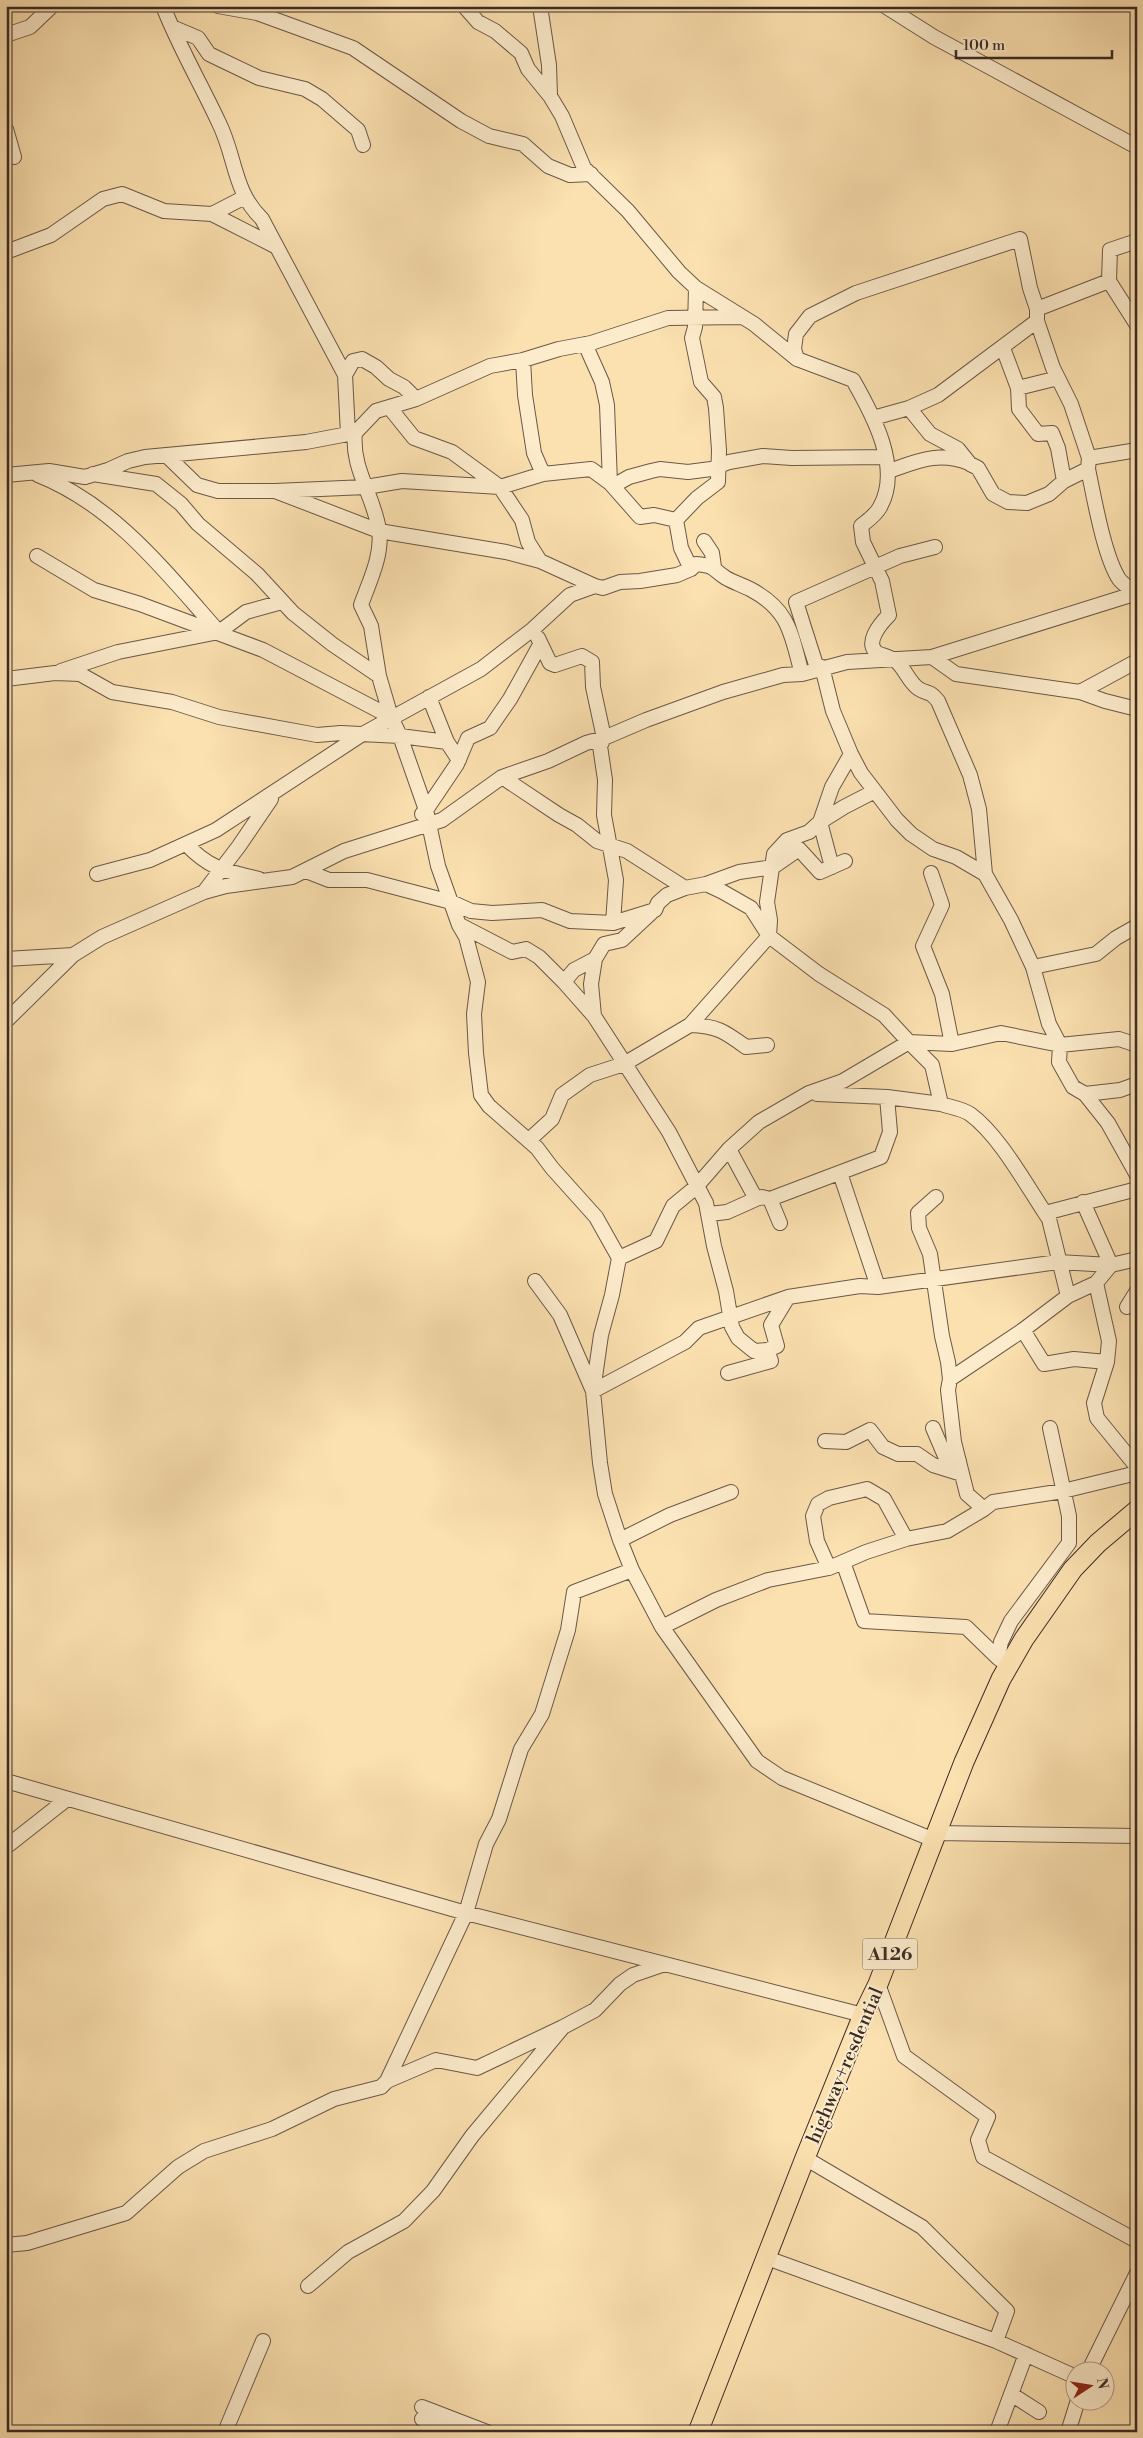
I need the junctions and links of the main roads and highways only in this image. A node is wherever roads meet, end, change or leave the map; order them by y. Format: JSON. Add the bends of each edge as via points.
{"nodes":[{"id":1,"x":1137,"y":1510,"type":"edge"},
{"id":2,"x":698,"y":2432,"type":"edge"}],
"edges":[{"from":1,"to":2,"type":"highway","name":"highway+resdential","number":"A126","via":[[1073,1569],[1003,1662]]}]}
